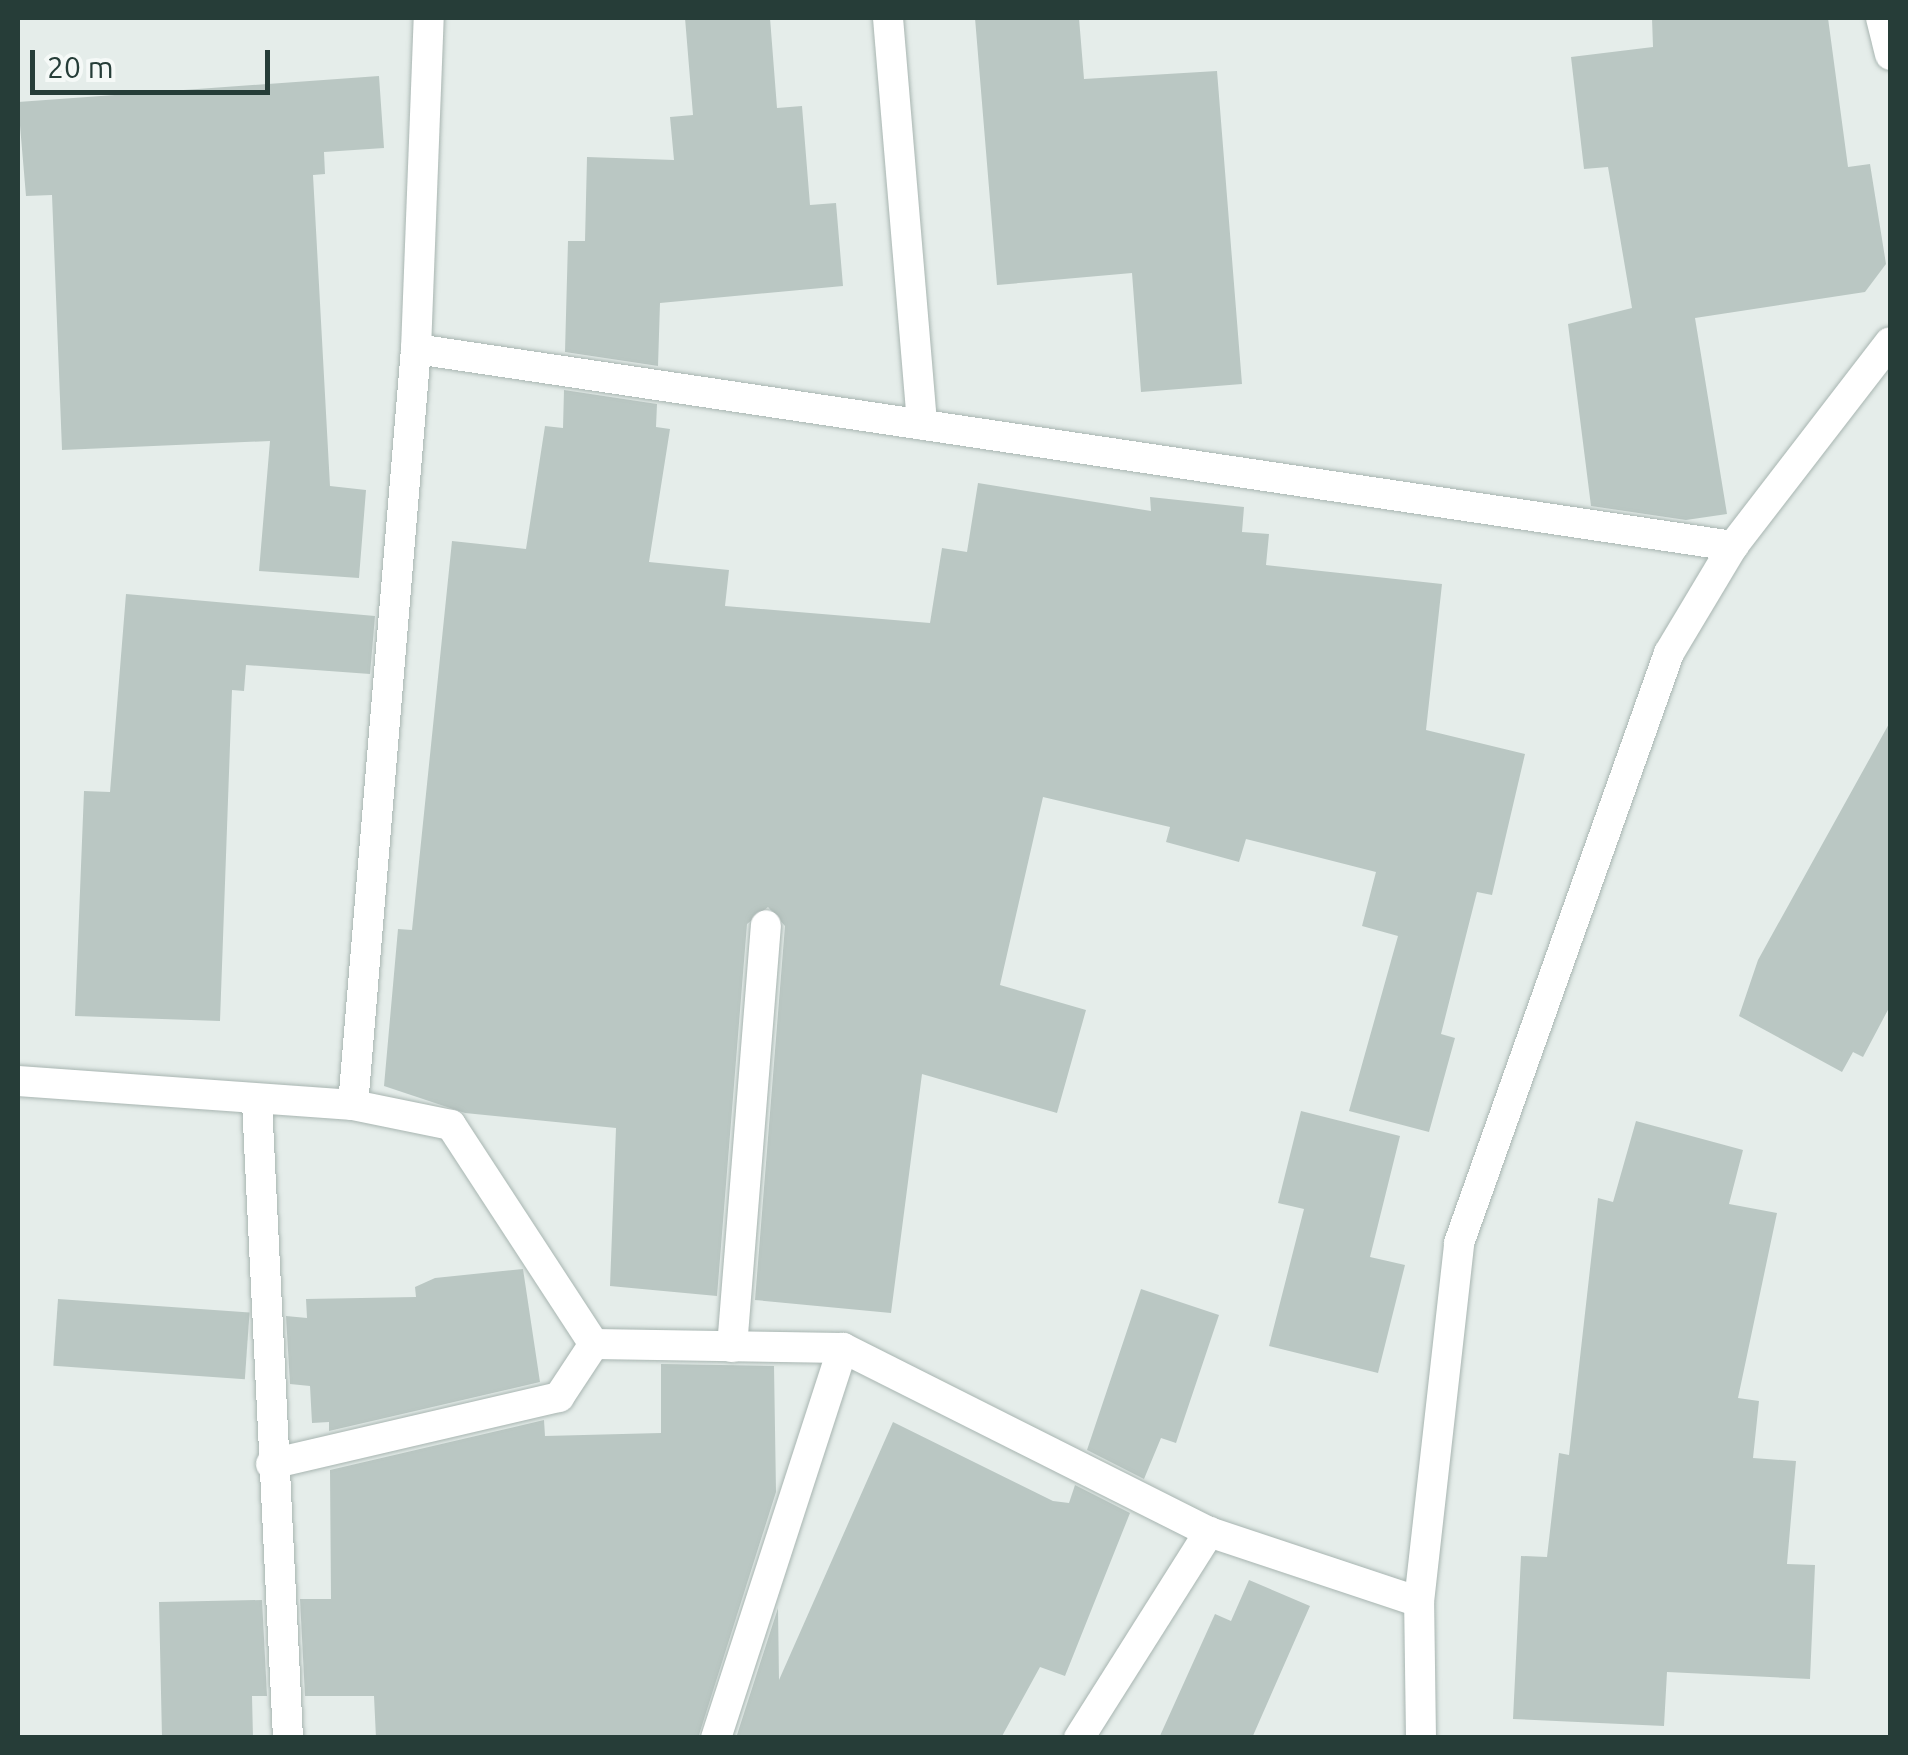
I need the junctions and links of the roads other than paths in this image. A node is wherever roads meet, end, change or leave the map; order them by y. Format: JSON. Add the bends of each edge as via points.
{"nodes":[{"id":1,"x":428,"y":18,"type":"edge"},
{"id":2,"x":888,"y":18,"type":"edge"},
{"id":3,"x":1882,"y":18,"type":"edge"},
{"id":4,"x":1890,"y":54,"type":"edge"},
{"id":5,"x":1890,"y":342,"type":"edge"},
{"id":6,"x":416,"y":349,"type":"junction"},
{"id":7,"x":922,"y":425,"type":"junction"},
{"id":8,"x":1733,"y":546,"type":"junction"},
{"id":9,"x":766,"y":925,"type":"dead end"},
{"id":10,"x":18,"y":1081,"type":"edge"},
{"id":11,"x":258,"y":1102,"type":"junction"},
{"id":12,"x":353,"y":1104,"type":"junction"},
{"id":13,"x":594,"y":1344,"type":"junction"},
{"id":14,"x":732,"y":1346,"type":"junction"},
{"id":15,"x":842,"y":1348,"type":"junction"},
{"id":16,"x":271,"y":1464,"type":"junction"},
{"id":17,"x":1210,"y":1532,"type":"junction"},
{"id":18,"x":1419,"y":1602,"type":"junction"},
{"id":19,"x":288,"y":1738,"type":"edge"},
{"id":20,"x":716,"y":1738,"type":"edge"},
{"id":21,"x":1079,"y":1738,"type":"edge"},
{"id":22,"x":1421,"y":1738,"type":"edge"}],
"edges":[{"from":1,"to":6,"type":"street"},
{"from":2,"to":7,"type":"street"},
{"from":3,"to":4,"type":"street"},
{"from":5,"to":8,"type":"street"},
{"from":6,"to":7,"type":"street"},
{"from":6,"to":12,"type":"street"},
{"from":7,"to":8,"type":"street"},
{"from":8,"to":18,"type":"street","via":[[1669,653],[1460,1243]]},
{"from":9,"to":14,"type":"street"},
{"from":10,"to":11,"type":"street"},
{"from":11,"to":12,"type":"street"},
{"from":11,"to":16,"type":"street"},
{"from":12,"to":13,"type":"street","via":[[451,1125]]},
{"from":13,"to":14,"type":"street"},
{"from":13,"to":16,"type":"street","via":[[558,1397]]},
{"from":14,"to":15,"type":"street"},
{"from":15,"to":17,"type":"street"},
{"from":15,"to":20,"type":"street"},
{"from":16,"to":19,"type":"street"},
{"from":17,"to":18,"type":"street"},
{"from":17,"to":21,"type":"street"},
{"from":18,"to":22,"type":"street"}]}
